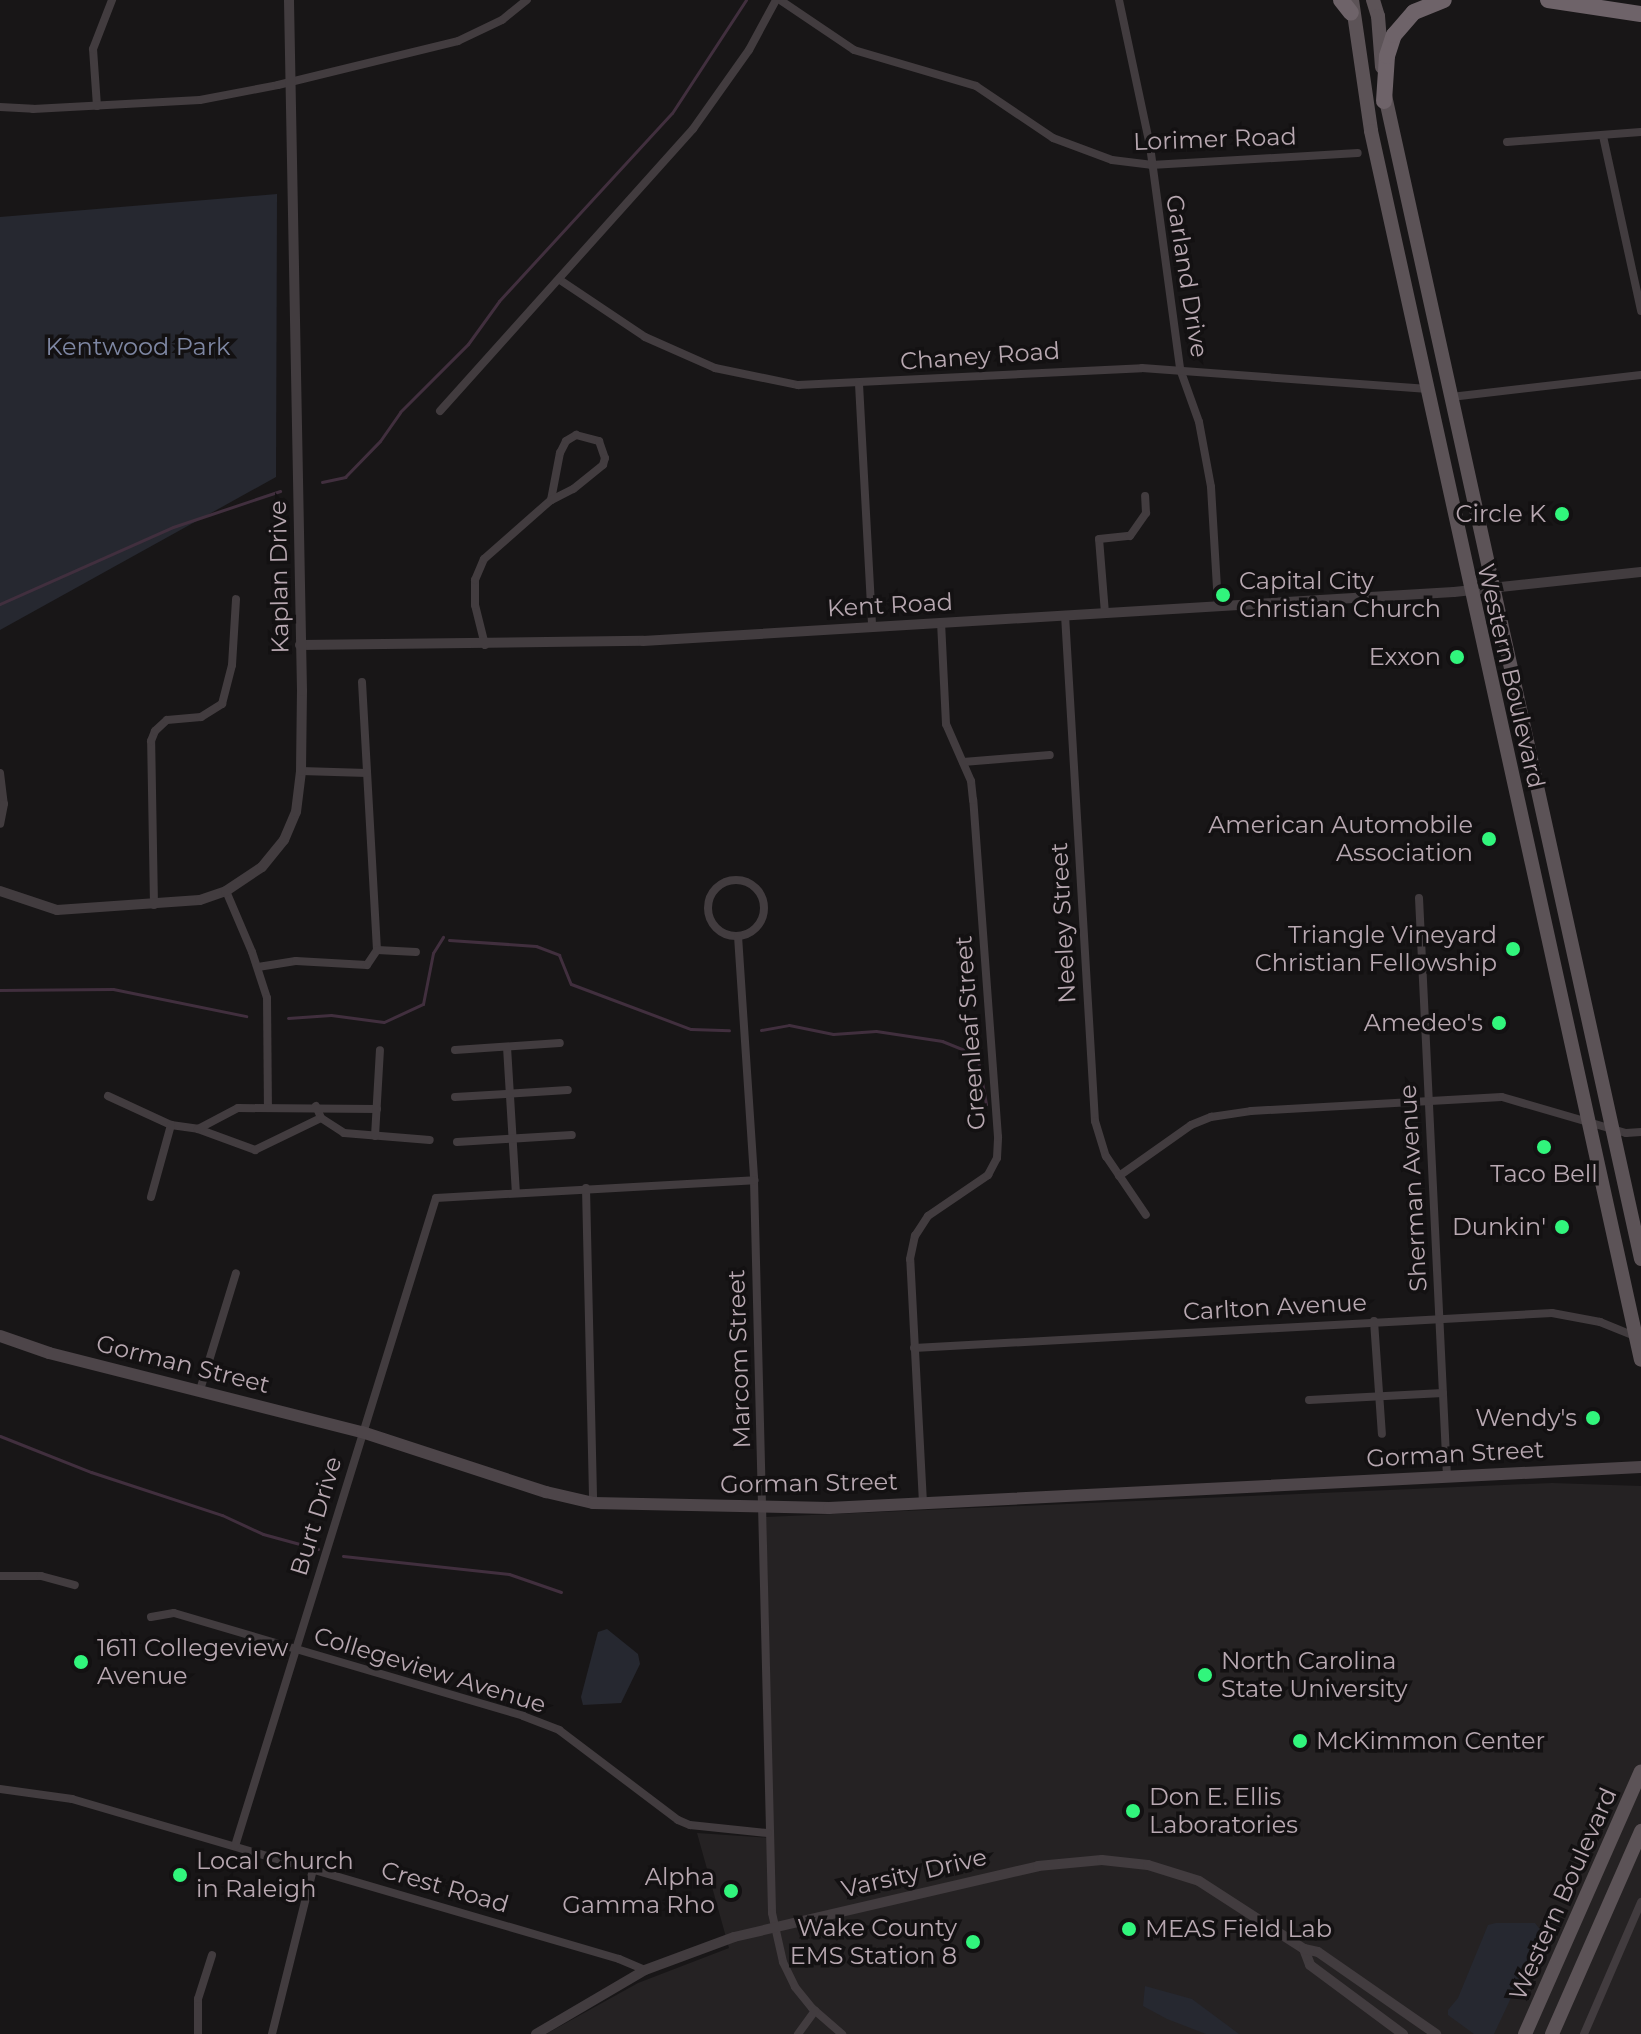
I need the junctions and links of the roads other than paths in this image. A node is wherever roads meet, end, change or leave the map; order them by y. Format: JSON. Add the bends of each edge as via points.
{"nodes":[{"id":1,"x":112,"y":0,"type":"edge"},
{"id":2,"x":289,"y":0,"type":"edge"},
{"id":3,"x":527,"y":0,"type":"edge"},
{"id":4,"x":778,"y":0,"type":"edge"},
{"id":5,"x":1119,"y":0,"type":"edge"},
{"id":6,"x":1373,"y":0,"type":"edge"},
{"id":7,"x":1444,"y":0,"type":"edge"},
{"id":8,"x":1548,"y":0,"type":"edge"},
{"id":9,"x":1348,"y":4,"type":"edge"},
{"id":10,"x":1641,"y":14,"type":"edge"},
{"id":11,"x":291,"y":83,"type":"junction"},
{"id":12,"x":1384,"y":101,"type":"junction"},
{"id":13,"x":97,"y":106,"type":"junction"},
{"id":14,"x":0,"y":107,"type":"edge"},
{"id":15,"x":1641,"y":132,"type":"edge"},
{"id":16,"x":1603,"y":136,"type":"junction"},
{"id":17,"x":1507,"y":142,"type":"dead end"},
{"id":18,"x":1358,"y":153,"type":"dead end"},
{"id":19,"x":1151,"y":165,"type":"junction"},
{"id":20,"x":560,"y":280,"type":"junction"},
{"id":21,"x":1641,"y":311,"type":"edge"},
{"id":22,"x":1180,"y":369,"type":"junction"},
{"id":23,"x":1641,"y":375,"type":"edge"},
{"id":24,"x":859,"y":384,"type":"junction"},
{"id":25,"x":1428,"y":389,"type":"junction"},
{"id":26,"x":1449,"y":397,"type":"junction"},
{"id":27,"x":440,"y":411,"type":"dead end"},
{"id":28,"x":1145,"y":496,"type":"dead end"},
{"id":29,"x":551,"y":500,"type":"junction"},
{"id":30,"x":1641,"y":572,"type":"edge"},
{"id":31,"x":1482,"y":588,"type":"junction"},
{"id":32,"x":236,"y":599,"type":"dead end"},
{"id":33,"x":1218,"y":605,"type":"junction"},
{"id":34,"x":1105,"y":613,"type":"junction"},
{"id":35,"x":1065,"y":615,"type":"junction"},
{"id":36,"x":941,"y":622,"type":"junction"},
{"id":37,"x":872,"y":626,"type":"junction"},
{"id":38,"x":300,"y":645,"type":"junction"},
{"id":39,"x":485,"y":645,"type":"junction"},
{"id":40,"x":362,"y":682,"type":"dead end"},
{"id":41,"x":1050,"y":755,"type":"dead end"},
{"id":42,"x":963,"y":762,"type":"junction"},
{"id":43,"x":301,"y":771,"type":"junction"},
{"id":44,"x":0,"y":773,"type":"edge"},
{"id":45,"x":367,"y":773,"type":"junction"},
{"id":46,"x":0,"y":824,"type":"edge"},
{"id":47,"x":0,"y":891,"type":"edge"},
{"id":48,"x":226,"y":891,"type":"junction"},
{"id":49,"x":1419,"y":898,"type":"dead end"},
{"id":50,"x":154,"y":905,"type":"junction"},
{"id":51,"x":738,"y":936,"type":"junction"},
{"id":52,"x":377,"y":950,"type":"junction"},
{"id":53,"x":416,"y":952,"type":"dead end"},
{"id":54,"x":258,"y":967,"type":"junction"},
{"id":55,"x":560,"y":1043,"type":"dead end"},
{"id":56,"x":507,"y":1047,"type":"junction"},
{"id":57,"x":380,"y":1050,"type":"dead end"},
{"id":58,"x":455,"y":1050,"type":"dead end"},
{"id":59,"x":568,"y":1090,"type":"dead end"},
{"id":60,"x":510,"y":1094,"type":"junction"},
{"id":61,"x":108,"y":1096,"type":"dead end"},
{"id":62,"x":455,"y":1097,"type":"dead end"},
{"id":63,"x":1428,"y":1099,"type":"junction"},
{"id":64,"x":316,"y":1106,"type":"junction"},
{"id":65,"x":268,"y":1107,"type":"junction"},
{"id":66,"x":377,"y":1109,"type":"junction"},
{"id":67,"x":321,"y":1118,"type":"junction"},
{"id":68,"x":1587,"y":1121,"type":"junction"},
{"id":69,"x":171,"y":1125,"type":"junction"},
{"id":70,"x":198,"y":1129,"type":"junction"},
{"id":71,"x":1612,"y":1129,"type":"junction"},
{"id":72,"x":1641,"y":1132,"type":"edge"},
{"id":73,"x":572,"y":1135,"type":"dead end"},
{"id":74,"x":375,"y":1136,"type":"junction"},
{"id":75,"x":513,"y":1139,"type":"junction"},
{"id":76,"x":430,"y":1140,"type":"dead end"},
{"id":77,"x":457,"y":1142,"type":"dead end"},
{"id":78,"x":1119,"y":1176,"type":"junction"},
{"id":79,"x":754,"y":1180,"type":"junction"},
{"id":80,"x":586,"y":1188,"type":"junction"},
{"id":81,"x":516,"y":1193,"type":"junction"},
{"id":82,"x":151,"y":1197,"type":"dead end"},
{"id":83,"x":1146,"y":1215,"type":"dead end"},
{"id":84,"x":1641,"y":1259,"type":"edge"},
{"id":85,"x":236,"y":1273,"type":"dead end"},
{"id":86,"x":1439,"y":1318,"type":"junction"},
{"id":87,"x":1374,"y":1321,"type":"junction"},
{"id":88,"x":0,"y":1336,"type":"edge"},
{"id":89,"x":1635,"y":1336,"type":"junction"},
{"id":90,"x":914,"y":1348,"type":"junction"},
{"id":91,"x":1641,"y":1360,"type":"edge"},
{"id":92,"x":200,"y":1390,"type":"junction"},
{"id":93,"x":1443,"y":1393,"type":"junction"},
{"id":94,"x":1379,"y":1396,"type":"junction"},
{"id":95,"x":1309,"y":1400,"type":"dead end"},
{"id":96,"x":362,"y":1432,"type":"junction"},
{"id":97,"x":1382,"y":1434,"type":"dead end"},
{"id":98,"x":1641,"y":1467,"type":"edge"},
{"id":99,"x":1447,"y":1476,"type":"junction"},
{"id":100,"x":593,"y":1503,"type":"junction"},
{"id":101,"x":923,"y":1503,"type":"junction"},
{"id":102,"x":762,"y":1509,"type":"junction"},
{"id":103,"x":0,"y":1576,"type":"edge"},
{"id":104,"x":75,"y":1585,"type":"dead end"},
{"id":105,"x":151,"y":1617,"type":"dead end"},
{"id":106,"x":296,"y":1651,"type":"junction"},
{"id":107,"x":1641,"y":1771,"type":"edge"},
{"id":108,"x":0,"y":1789,"type":"edge"},
{"id":109,"x":1641,"y":1831,"type":"edge"},
{"id":110,"x":768,"y":1833,"type":"junction"},
{"id":111,"x":235,"y":1846,"type":"junction"},
{"id":112,"x":313,"y":1870,"type":"junction"},
{"id":113,"x":1641,"y":1902,"type":"edge"},
{"id":114,"x":774,"y":1925,"type":"junction"},
{"id":115,"x":1304,"y":1949,"type":"junction"},
{"id":116,"x":212,"y":1955,"type":"dead end"},
{"id":117,"x":645,"y":1970,"type":"junction"},
{"id":118,"x":815,"y":2011,"type":"junction"},
{"id":119,"x":198,"y":2034,"type":"edge"},
{"id":120,"x":272,"y":2034,"type":"edge"},
{"id":121,"x":536,"y":2034,"type":"edge"},
{"id":122,"x":798,"y":2034,"type":"edge"},
{"id":123,"x":842,"y":2034,"type":"edge"},
{"id":124,"x":1403,"y":2034,"type":"edge"},
{"id":125,"x":1436,"y":2034,"type":"edge"},
{"id":126,"x":1525,"y":2034,"type":"edge"},
{"id":127,"x":1552,"y":2034,"type":"edge"},
{"id":128,"x":1584,"y":2034,"type":"edge"}],
"edges":[{"from":1,"to":13,"type":"street","via":[[93,49]]},
{"from":2,"to":11,"type":"street","name":"Kaplan Drive"},
{"from":3,"to":11,"type":"street","via":[[502,20],[458,41]]},
{"from":4,"to":19,"type":"street","name":"Lorimer Road","via":[[854,50],[976,86],[1053,138],[1084,152]]},
{"from":4,"to":20,"type":"street","via":[[693,129]]},
{"from":5,"to":19,"type":"street","name":"Garland Drive"},
{"from":6,"to":12,"type":"main road","name":"Western Boulevard"},
{"from":7,"to":12,"type":"highway","via":[[1414,12],[1394,35]]},
{"from":8,"to":10,"type":"highway"},
{"from":9,"to":25,"type":"main road","name":"Western Boulevard"},
{"from":11,"to":13,"type":"street","via":[[200,100]]},
{"from":11,"to":38,"type":"street","name":"Kaplan Drive"},
{"from":12,"to":26,"type":"main road","name":"Western Boulevard"},
{"from":13,"to":14,"type":"street"},
{"from":15,"to":16,"type":"street"},
{"from":16,"to":17,"type":"street"},
{"from":16,"to":21,"type":"street"},
{"from":18,"to":19,"type":"street","name":"Lorimer Road"},
{"from":19,"to":22,"type":"street","name":"Garland Drive"},
{"from":20,"to":24,"type":"street","name":"Chaney Road","via":[[645,337],[715,368],[798,385]]},
{"from":20,"to":27,"type":"street"},
{"from":22,"to":24,"type":"street","name":"Chaney Road","via":[[1073,369]]},
{"from":22,"to":25,"type":"street","name":"Chaney Road"},
{"from":22,"to":33,"type":"street","name":"Garland Drive","via":[[1199,422],[1211,487]]},
{"from":23,"to":26,"type":"street"},
{"from":24,"to":37,"type":"street"},
{"from":25,"to":31,"type":"main road","name":"Western Boulevard"},
{"from":26,"to":31,"type":"main road","name":"Western Boulevard"},
{"from":28,"to":34,"type":"street","via":[[1146,513],[1130,536],[1099,539]]},
{"from":29,"to":29,"type":"street","via":[[566,441],[576,435],[599,441],[603,465]]},
{"from":29,"to":39,"type":"street","via":[[484,559],[475,580],[475,605]]},
{"from":30,"to":31,"type":"street","name":"Kent Road"},
{"from":31,"to":33,"type":"street","name":"Kent Road"},
{"from":31,"to":68,"type":"main road","name":"Western Boulevard"},
{"from":31,"to":71,"type":"main road","name":"Western Boulevard"},
{"from":32,"to":50,"type":"street","via":[[232,665],[222,704],[201,717],[167,720],[151,741]]},
{"from":33,"to":34,"type":"street","name":"Kent Road"},
{"from":34,"to":35,"type":"street","name":"Kent Road"},
{"from":35,"to":36,"type":"street","name":"Kent Road"},
{"from":35,"to":78,"type":"street","name":"Neeley Street","via":[[1094,1112],[1103,1148]]},
{"from":36,"to":37,"type":"street","name":"Kent Road"},
{"from":36,"to":42,"type":"street","name":"Greenleaf Street","via":[[946,724]]},
{"from":37,"to":39,"type":"street","name":"Kent Road"},
{"from":38,"to":39,"type":"street","name":"Kent Road"},
{"from":38,"to":43,"type":"street","name":"Kaplan Drive"},
{"from":40,"to":45,"type":"street"},
{"from":41,"to":42,"type":"street"},
{"from":42,"to":90,"type":"street","name":"Greenleaf Street","via":[[973,800],[997,1158],[988,1175],[928,1216],[915,1236],[910,1259]]},
{"from":43,"to":45,"type":"street"},
{"from":43,"to":48,"type":"street","name":"Kaplan Drive","via":[[296,812],[284,840],[262,867]]},
{"from":44,"to":46,"type":"street"},
{"from":45,"to":52,"type":"street"},
{"from":47,"to":50,"type":"street","name":"Kaplan Drive","via":[[57,910]]},
{"from":48,"to":50,"type":"street","name":"Kaplan Drive"},
{"from":48,"to":54,"type":"street"},
{"from":49,"to":63,"type":"street","name":"Sherman Avenue"},
{"from":51,"to":51,"type":"street","via":[[755,928],[764,907],[756,888],[738,879],[718,886],[708,902],[719,930]]},
{"from":51,"to":79,"type":"street","name":"Marcom Street"},
{"from":52,"to":53,"type":"street"},
{"from":52,"to":54,"type":"street","via":[[367,965],[296,961]]},
{"from":54,"to":65,"type":"street","via":[[267,998]]},
{"from":55,"to":56,"type":"street"},
{"from":56,"to":58,"type":"street"},
{"from":56,"to":60,"type":"street"},
{"from":57,"to":66,"type":"street"},
{"from":59,"to":60,"type":"street"},
{"from":60,"to":62,"type":"street"},
{"from":60,"to":75,"type":"street"},
{"from":61,"to":69,"type":"street"},
{"from":63,"to":68,"type":"street","via":[[1502,1097]]},
{"from":63,"to":78,"type":"street","via":[[1211,1117]]},
{"from":63,"to":86,"type":"street","name":"Sherman Avenue"},
{"from":64,"to":65,"type":"street"},
{"from":64,"to":66,"type":"street"},
{"from":64,"to":67,"type":"street"},
{"from":65,"to":70,"type":"street","via":[[238,1108]]},
{"from":66,"to":74,"type":"street"},
{"from":67,"to":70,"type":"street","via":[[255,1150]]},
{"from":67,"to":74,"type":"street","via":[[344,1133]]},
{"from":68,"to":71,"type":"street"},
{"from":68,"to":89,"type":"main road","name":"Western Boulevard"},
{"from":69,"to":70,"type":"street"},
{"from":69,"to":82,"type":"street"},
{"from":71,"to":72,"type":"street"},
{"from":71,"to":84,"type":"main road","name":"Western Boulevard"},
{"from":73,"to":75,"type":"street"},
{"from":74,"to":76,"type":"street"},
{"from":75,"to":77,"type":"street"},
{"from":75,"to":81,"type":"street"},
{"from":78,"to":83,"type":"street","name":"Neeley Street"},
{"from":79,"to":80,"type":"street"},
{"from":79,"to":102,"type":"street","name":"Marcom Street"},
{"from":80,"to":81,"type":"street"},
{"from":80,"to":100,"type":"street"},
{"from":81,"to":96,"type":"street","name":"Burt Drive","via":[[436,1198]]},
{"from":85,"to":92,"type":"street"},
{"from":86,"to":87,"type":"street","name":"Carlton Avenue"},
{"from":86,"to":89,"type":"street","name":"Carlton Avenue","via":[[1552,1313],[1600,1322]]},
{"from":86,"to":93,"type":"street","name":"Sherman Avenue"},
{"from":87,"to":90,"type":"street","name":"Carlton Avenue"},
{"from":87,"to":94,"type":"street"},
{"from":88,"to":92,"type":"main road","name":"Gorman Street"},
{"from":89,"to":91,"type":"main road","name":"Western Boulevard"},
{"from":90,"to":101,"type":"street","name":"Greenleaf Street"},
{"from":92,"to":96,"type":"main road","name":"Gorman Street"},
{"from":93,"to":94,"type":"street"},
{"from":93,"to":99,"type":"street","name":"Sherman Avenue"},
{"from":94,"to":95,"type":"street"},
{"from":94,"to":97,"type":"street"},
{"from":96,"to":100,"type":"main road","name":"Gorman Street"},
{"from":96,"to":106,"type":"street","name":"Burt Drive"},
{"from":98,"to":99,"type":"main road","name":"Gorman Street"},
{"from":99,"to":101,"type":"main road","name":"Gorman Street"},
{"from":100,"to":102,"type":"main road","name":"Gorman Street"},
{"from":101,"to":102,"type":"main road","name":"Gorman Street"},
{"from":102,"to":110,"type":"street","name":"Marcom Street"},
{"from":103,"to":104,"type":"street","via":[[41,1576]]},
{"from":105,"to":106,"type":"street","name":"Collegeview Avenue","via":[[174,1613]]},
{"from":106,"to":110,"type":"street","name":"Collegeview Avenue","via":[[559,1730],[690,1825]]},
{"from":106,"to":111,"type":"street","name":"Burt Drive"},
{"from":107,"to":126,"type":"main road","name":"Western Boulevard"},
{"from":108,"to":111,"type":"street","name":"Crest Road","via":[[72,1799]]},
{"from":109,"to":127,"type":"main road","name":"Western Boulevard"},
{"from":110,"to":114,"type":"street","name":"Marcom Street"},
{"from":111,"to":112,"type":"street","name":"Crest Road"},
{"from":112,"to":117,"type":"street","name":"Crest Road"},
{"from":112,"to":120,"type":"street"},
{"from":113,"to":128,"type":"street"},
{"from":114,"to":115,"type":"street","name":"Varsity Drive","via":[[1038,1866],[1102,1860],[1148,1865],[1199,1881]]},
{"from":114,"to":117,"type":"street","name":"Varsity Drive"},
{"from":114,"to":118,"type":"street","name":"Marcom Street","via":[[789,1974]]},
{"from":115,"to":124,"type":"street","name":"Varsity Drive","via":[[1310,1965]]},
{"from":115,"to":125,"type":"street","name":"Varsity Drive","via":[[1318,1952]]},
{"from":116,"to":119,"type":"street","via":[[198,1999]]},
{"from":117,"to":121,"type":"street","name":"Varsity Drive"},
{"from":118,"to":122,"type":"street"},
{"from":118,"to":123,"type":"street","name":"Marcom Street"}]}
